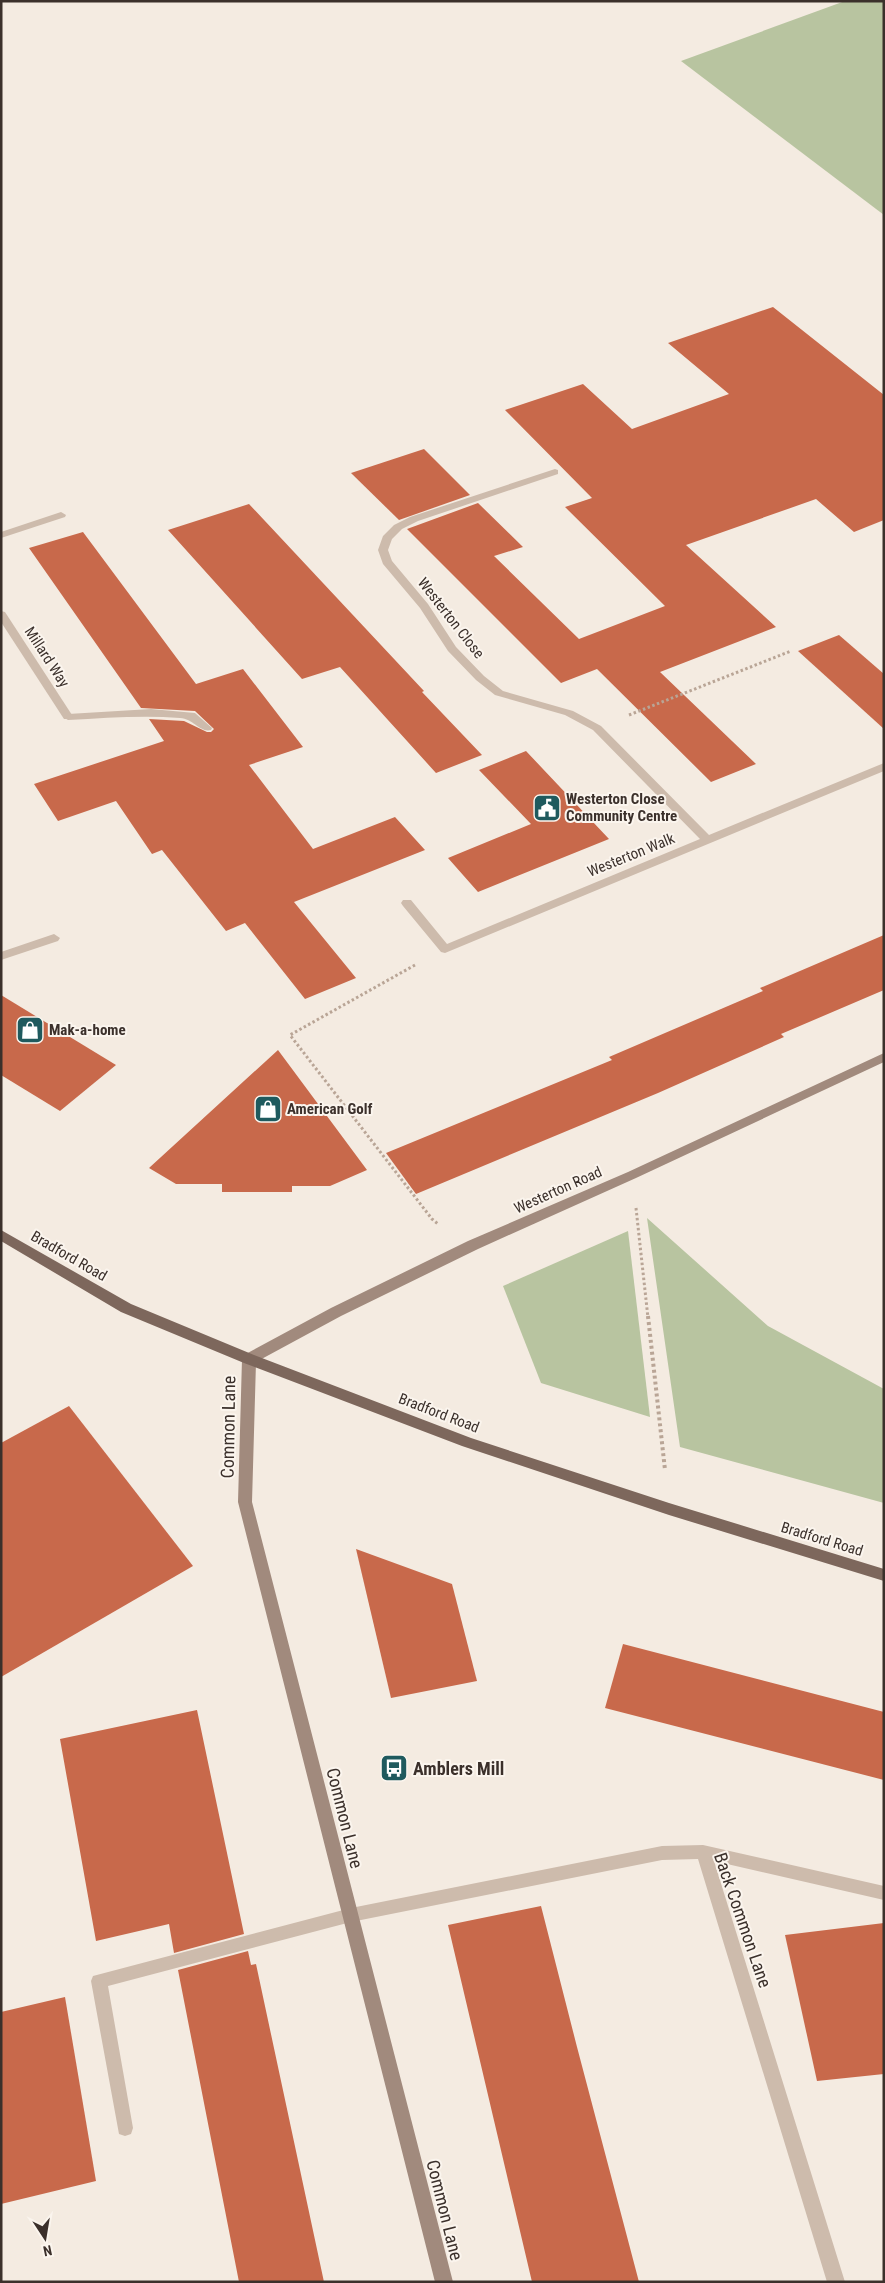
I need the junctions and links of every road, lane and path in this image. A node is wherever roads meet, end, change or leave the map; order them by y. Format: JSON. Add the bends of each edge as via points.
{"nodes":[{"id":1,"x":555,"y":472,"type":"dead end"},
{"id":2,"x":61,"y":515,"type":"dead end"},
{"id":3,"x":1,"y":535,"type":"edge"},
{"id":4,"x":1,"y":614,"type":"edge"},
{"id":5,"x":791,"y":651,"type":"dead end"},
{"id":6,"x":207,"y":728,"type":"dead end"},
{"id":7,"x":597,"y":728,"type":"junction"},
{"id":8,"x":884,"y":767,"type":"edge"},
{"id":9,"x":706,"y":840,"type":"junction"},
{"id":10,"x":407,"y":903,"type":"dead end"},
{"id":11,"x":54,"y":938,"type":"dead end"},
{"id":12,"x":445,"y":949,"type":"junction"},
{"id":13,"x":1,"y":956,"type":"edge"},
{"id":14,"x":884,"y":1057,"type":"edge"},
{"id":15,"x":632,"y":1175,"type":"junction"},
{"id":16,"x":1,"y":1235,"type":"edge"},
{"id":17,"x":473,"y":1245,"type":"junction"},
{"id":18,"x":249,"y":1358,"type":"junction"},
{"id":19,"x":669,"y":1509,"type":"junction"},
{"id":20,"x":884,"y":1575,"type":"edge"},
{"id":21,"x":703,"y":1852,"type":"junction"},
{"id":22,"x":884,"y":1893,"type":"edge"},
{"id":23,"x":351,"y":1915,"type":"junction"},
{"id":24,"x":125,"y":2128,"type":"dead end"},
{"id":25,"x":444,"y":2282,"type":"edge"},
{"id":26,"x":836,"y":2282,"type":"edge"}],
"edges":[{"from":1,"to":7,"type":"street","name":"Westerton Close","via":[[414,519],[398,527],[383,550],[387,562],[424,606],[452,649],[480,678],[499,693],[569,713]]},
{"from":2,"to":3,"type":"street"},
{"from":4,"to":6,"type":"street","name":"Millard Way","via":[[68,718],[151,712],[192,715]]},
{"from":5,"to":7,"type":"path"},
{"from":7,"to":9,"type":"street","name":"Westerton Close"},
{"from":8,"to":9,"type":"street","name":"Westerton Walk"},
{"from":9,"to":12,"type":"street","name":"Westerton Walk"},
{"from":10,"to":12,"type":"street"},
{"from":11,"to":13,"type":"street"},
{"from":12,"to":17,"type":"path","via":[[290,1035],[432,1220]]},
{"from":14,"to":15,"type":"street","name":"Westerton Road"},
{"from":15,"to":17,"type":"street","name":"Westerton Road"},
{"from":15,"to":19,"type":"path"},
{"from":16,"to":18,"type":"main road","name":"Bradford Road","via":[[126,1308]]},
{"from":17,"to":18,"type":"street","name":"Westerton Road"},
{"from":18,"to":19,"type":"main road","name":"Bradford Road","via":[[467,1442]]},
{"from":18,"to":23,"type":"street","name":"Common Lane","via":[[245,1502]]},
{"from":19,"to":20,"type":"main road","name":"Bradford Road"},
{"from":21,"to":22,"type":"street"},
{"from":21,"to":23,"type":"street","name":"Back Common Lane","via":[[662,1853]]},
{"from":21,"to":26,"type":"street","name":"Back Common Lane"},
{"from":23,"to":24,"type":"street","name":"Back Common Lane","via":[[99,1981]]},
{"from":23,"to":25,"type":"street","name":"Common Lane"}]}
